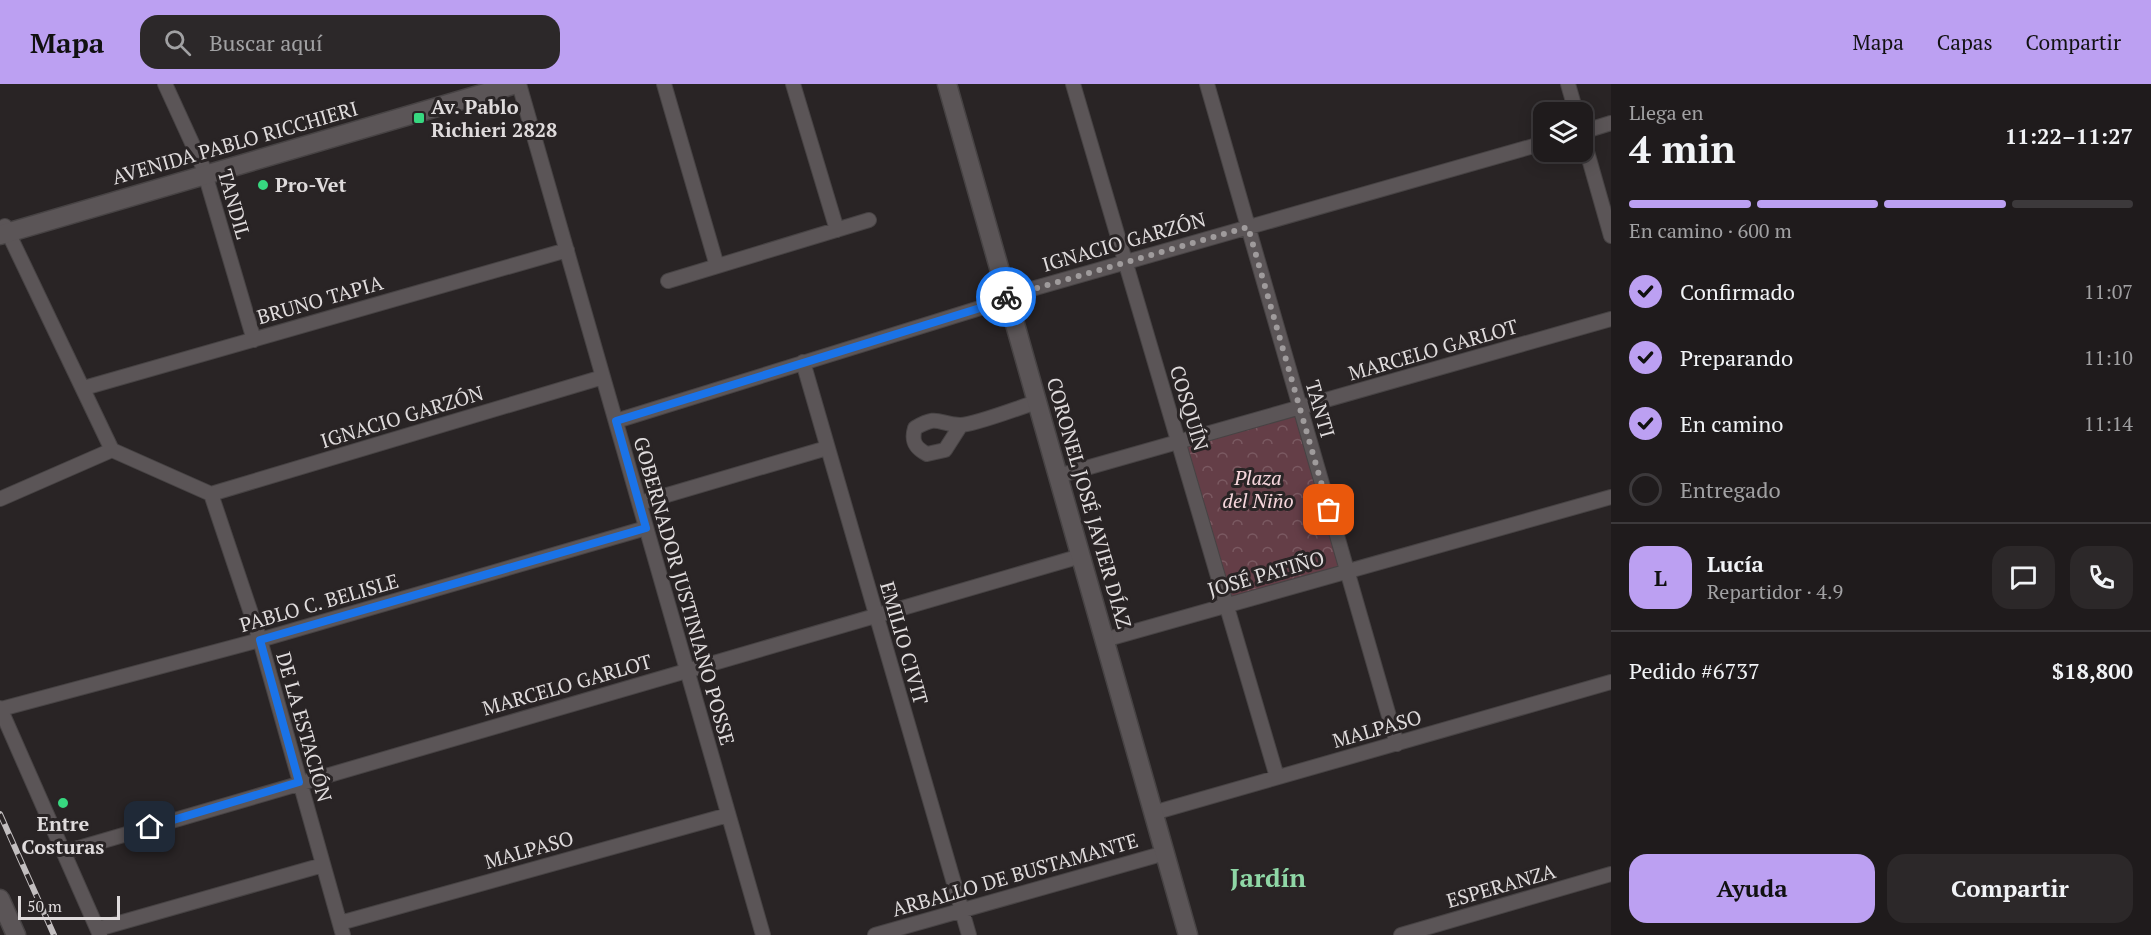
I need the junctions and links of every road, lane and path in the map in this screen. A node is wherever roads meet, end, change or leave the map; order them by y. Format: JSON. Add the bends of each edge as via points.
{"nodes":[{"id":1,"x":165,"y":84,"type":"edge"},
{"id":2,"x":480,"y":84,"type":"edge"},
{"id":3,"x":518,"y":84,"type":"edge"},
{"id":4,"x":664,"y":84,"type":"edge"},
{"id":5,"x":793,"y":84,"type":"edge"},
{"id":6,"x":947,"y":84,"type":"edge"},
{"id":7,"x":1073,"y":84,"type":"edge"},
{"id":8,"x":1207,"y":84,"type":"edge"},
{"id":9,"x":1568,"y":84,"type":"edge"},
{"id":10,"x":1573,"y":102,"type":"edge"},
{"id":11,"x":1611,"y":123,"type":"edge"},
{"id":12,"x":1593,"y":129,"type":"edge"},
{"id":13,"x":1533,"y":146,"type":"edge"},
{"id":14,"x":1590,"y":162,"type":"edge"},
{"id":15,"x":204,"y":171,"type":"junction"},
{"id":16,"x":869,"y":220,"type":"dead end"},
{"id":17,"x":1248,"y":227,"type":"junction"},
{"id":18,"x":3,"y":230,"type":"edge"},
{"id":19,"x":837,"y":230,"type":"junction"},
{"id":20,"x":1611,"y":236,"type":"edge"},
{"id":21,"x":567,"y":250,"type":"junction"},
{"id":22,"x":1125,"y":262,"type":"junction"},
{"id":23,"x":717,"y":266,"type":"junction"},
{"id":24,"x":668,"y":281,"type":"dead end"},
{"id":25,"x":1007,"y":296,"type":"junction"},
{"id":26,"x":1611,"y":319,"type":"edge"},
{"id":27,"x":254,"y":340,"type":"junction"},
{"id":28,"x":803,"y":362,"type":"junction"},
{"id":29,"x":603,"y":377,"type":"junction"},
{"id":30,"x":84,"y":388,"type":"junction"},
{"id":31,"x":1037,"y":402,"type":"junction"},
{"id":32,"x":1300,"y":408,"type":"junction"},
{"id":33,"x":616,"y":421,"type":"junction"},
{"id":34,"x":961,"y":425,"type":"dead end"},
{"id":35,"x":1179,"y":442,"type":"junction"},
{"id":36,"x":827,"y":448,"type":"junction"},
{"id":37,"x":112,"y":450,"type":"junction"},
{"id":38,"x":1058,"y":477,"type":"junction"},
{"id":39,"x":211,"y":494,"type":"junction"},
{"id":40,"x":1611,"y":497,"type":"edge"},
{"id":41,"x":0,"y":499,"type":"edge"},
{"id":42,"x":640,"y":503,"type":"junction"},
{"id":43,"x":646,"y":528,"type":"junction"},
{"id":44,"x":1081,"y":556,"type":"junction"},
{"id":45,"x":1347,"y":572,"type":"junction"},
{"id":46,"x":1227,"y":605,"type":"junction"},
{"id":47,"x":876,"y":617,"type":"junction"},
{"id":48,"x":260,"y":640,"type":"junction"},
{"id":49,"x":1104,"y":640,"type":"junction"},
{"id":50,"x":687,"y":671,"type":"junction"},
{"id":51,"x":1611,"y":682,"type":"edge"},
{"id":52,"x":0,"y":709,"type":"edge"},
{"id":53,"x":1396,"y":744,"type":"junction"},
{"id":54,"x":1277,"y":777,"type":"junction"},
{"id":55,"x":299,"y":782,"type":"junction"},
{"id":56,"x":1153,"y":813,"type":"junction"},
{"id":57,"x":728,"y":815,"type":"junction"},
{"id":58,"x":65,"y":852,"type":"junction"},
{"id":59,"x":1165,"y":853,"type":"junction"},
{"id":60,"x":323,"y":865,"type":"junction"},
{"id":61,"x":1611,"y":874,"type":"edge"},
{"id":62,"x":0,"y":899,"type":"edge"},
{"id":63,"x":962,"y":911,"type":"junction"},
{"id":64,"x":341,"y":929,"type":"edge"},
{"id":65,"x":99,"y":932,"type":"edge"},
{"id":66,"x":16,"y":935,"type":"edge"},
{"id":67,"x":763,"y":935,"type":"edge"},
{"id":68,"x":875,"y":935,"type":"edge"},
{"id":69,"x":969,"y":935,"type":"edge"},
{"id":70,"x":1188,"y":935,"type":"edge"},
{"id":71,"x":1401,"y":935,"type":"edge"}],
"edges":[{"from":1,"to":15,"type":"street","name":"TANDIL"},
{"from":2,"to":15,"type":"main road","name":"AVENIDA PABLO RICCHIERI"},
{"from":3,"to":15,"type":"main road","name":"AVENIDA PABLO RICCHIERI"},
{"from":3,"to":21,"type":"street","name":"GOBERNADOR JUSTINIANO POSSE"},
{"from":4,"to":23,"type":"street"},
{"from":5,"to":19,"type":"street"},
{"from":6,"to":25,"type":"main road","name":"CORONEL JOSÉ JAVIER DÍAZ"},
{"from":7,"to":22,"type":"street","name":"COSQUÍN"},
{"from":8,"to":17,"type":"street","name":"TANTI"},
{"from":9,"to":10,"type":"street"},
{"from":11,"to":12,"type":"street"},
{"from":13,"to":17,"type":"street","name":"IGNACIO GARZÓN"},
{"from":14,"to":20,"type":"street"},
{"from":15,"to":18,"type":"main road","name":"AVENIDA PABLO RICCHIERI"},
{"from":15,"to":27,"type":"street","name":"TANDIL"},
{"from":16,"to":19,"type":"street"},
{"from":17,"to":22,"type":"street","name":"IGNACIO GARZÓN"},
{"from":17,"to":32,"type":"street","name":"TANTI"},
{"from":18,"to":30,"type":"street"},
{"from":19,"to":23,"type":"street"},
{"from":21,"to":27,"type":"street","name":"BRUNO TAPIA"},
{"from":21,"to":29,"type":"street","name":"GOBERNADOR JUSTINIANO POSSE"},
{"from":22,"to":25,"type":"street","name":"IGNACIO GARZÓN"},
{"from":22,"to":35,"type":"street","name":"COSQUÍN"},
{"from":23,"to":24,"type":"street"},
{"from":25,"to":28,"type":"street","name":"IGNACIO GARZÓN","via":[[993,304]]},
{"from":25,"to":31,"type":"main road","name":"CORONEL JOSÉ JAVIER DÍAZ"},
{"from":26,"to":32,"type":"street","name":"MARCELO GARLOT"},
{"from":27,"to":30,"type":"street","name":"BRUNO TAPIA"},
{"from":28,"to":33,"type":"street","name":"IGNACIO GARZÓN"},
{"from":28,"to":36,"type":"street","name":"EMILIO CIVIT"},
{"from":29,"to":33,"type":"street","name":"GOBERNADOR JUSTINIANO POSSE"},
{"from":29,"to":39,"type":"street","name":"IGNACIO GARZÓN"},
{"from":30,"to":37,"type":"street"},
{"from":31,"to":34,"type":"street"},
{"from":31,"to":38,"type":"main road","name":"CORONEL JOSÉ JAVIER DÍAZ"},
{"from":32,"to":35,"type":"street","name":"MARCELO GARLOT"},
{"from":32,"to":45,"type":"street","name":"TANTI"},
{"from":33,"to":42,"type":"street","name":"GOBERNADOR JUSTINIANO POSSE"},
{"from":35,"to":38,"type":"street","name":"MARCELO GARLOT"},
{"from":35,"to":46,"type":"street","name":"COSQUÍN"},
{"from":36,"to":42,"type":"street"},
{"from":36,"to":47,"type":"street","name":"EMILIO CIVIT"},
{"from":37,"to":39,"type":"street"},
{"from":37,"to":41,"type":"street"},
{"from":38,"to":44,"type":"main road","name":"CORONEL JOSÉ JAVIER DÍAZ"},
{"from":39,"to":48,"type":"street","name":"DE LA ESTACIÓN"},
{"from":40,"to":45,"type":"street","name":"JOSÉ PATIÑO"},
{"from":42,"to":43,"type":"street","name":"GOBERNADOR JUSTINIANO POSSE"},
{"from":43,"to":48,"type":"street","name":"PABLO C. BELISLE"},
{"from":43,"to":50,"type":"street","name":"GOBERNADOR JUSTINIANO POSSE"},
{"from":44,"to":47,"type":"street","name":"MARCELO GARLOT"},
{"from":44,"to":49,"type":"main road","name":"CORONEL JOSÉ JAVIER DÍAZ"},
{"from":45,"to":46,"type":"street","name":"JOSÉ PATIÑO"},
{"from":45,"to":53,"type":"street","name":"TANTI"},
{"from":46,"to":49,"type":"street","name":"JOSÉ PATIÑO"},
{"from":46,"to":54,"type":"street","name":"COSQUÍN"},
{"from":47,"to":50,"type":"street","name":"MARCELO GARLOT"},
{"from":47,"to":63,"type":"street","name":"EMILIO CIVIT"},
{"from":48,"to":52,"type":"street","name":"PABLO C. BELISLE"},
{"from":48,"to":55,"type":"street","name":"DE LA ESTACIÓN"},
{"from":49,"to":56,"type":"main road","name":"CORONEL JOSÉ JAVIER DÍAZ"},
{"from":50,"to":55,"type":"street","name":"MARCELO GARLOT"},
{"from":50,"to":57,"type":"street","name":"GOBERNADOR JUSTINIANO POSSE"},
{"from":51,"to":53,"type":"street","name":"MALPASO"},
{"from":52,"to":58,"type":"street"},
{"from":53,"to":54,"type":"street","name":"MALPASO"},
{"from":54,"to":56,"type":"street","name":"MALPASO"},
{"from":55,"to":58,"type":"street","name":"MARCELO GARLOT"},
{"from":55,"to":60,"type":"street","name":"DE LA ESTACIÓN"},
{"from":56,"to":59,"type":"main road","name":"CORONEL JOSÉ JAVIER DÍAZ"},
{"from":57,"to":64,"type":"street","name":"MALPASO"},
{"from":57,"to":67,"type":"street","name":"GOBERNADOR JUSTINIANO POSSE"},
{"from":58,"to":65,"type":"street"},
{"from":59,"to":63,"type":"street","name":"ARBALLO DE BUSTAMANTE"},
{"from":59,"to":70,"type":"main road","name":"CORONEL JOSÉ JAVIER DÍAZ"},
{"from":60,"to":64,"type":"street","name":"DE LA ESTACIÓN"},
{"from":60,"to":65,"type":"street"},
{"from":61,"to":71,"type":"street","name":"ESPERANZA"},
{"from":62,"to":66,"type":"main road"},
{"from":63,"to":68,"type":"street","name":"ARBALLO DE BUSTAMANTE"},
{"from":63,"to":69,"type":"street","name":"EMILIO CIVIT"}]}
